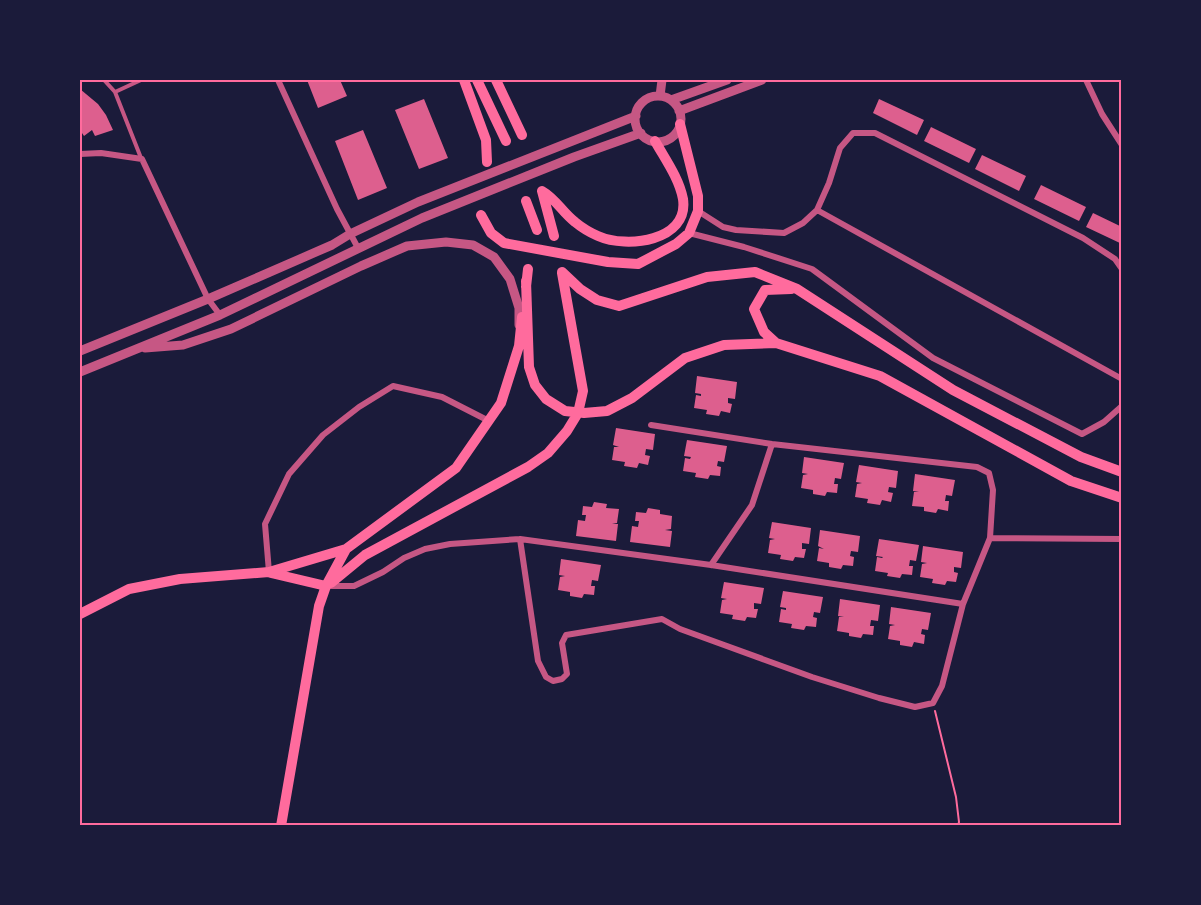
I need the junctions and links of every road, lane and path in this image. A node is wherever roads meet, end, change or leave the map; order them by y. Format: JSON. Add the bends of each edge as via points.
{"nodes":[{"id":1,"x":104,"y":80,"type":"edge"},
{"id":2,"x":141,"y":80,"type":"edge"},
{"id":3,"x":278,"y":80,"type":"edge"},
{"id":4,"x":464,"y":80,"type":"edge"},
{"id":5,"x":477,"y":80,"type":"edge"},
{"id":6,"x":496,"y":80,"type":"edge"},
{"id":7,"x":662,"y":80,"type":"edge"},
{"id":8,"x":727,"y":80,"type":"edge"},
{"id":9,"x":762,"y":80,"type":"edge"},
{"id":10,"x":1086,"y":80,"type":"edge"},
{"id":11,"x":115,"y":92,"type":"junction"},
{"id":12,"x":660,"y":96,"type":"junction"},
{"id":13,"x":671,"y":100,"type":"junction"},
{"id":14,"x":680,"y":111,"type":"junction"},
{"id":15,"x":636,"y":116,"type":"junction"},
{"id":16,"x":680,"y":124,"type":"junction"},
{"id":17,"x":641,"y":134,"type":"junction"},
{"id":18,"x":522,"y":135,"type":"dead end"},
{"id":19,"x":506,"y":141,"type":"dead end"},
{"id":20,"x":655,"y":141,"type":"junction"},
{"id":21,"x":1122,"y":145,"type":"edge"},
{"id":22,"x":80,"y":154,"type":"edge"},
{"id":23,"x":142,"y":159,"type":"junction"},
{"id":24,"x":488,"y":162,"type":"dead end"},
{"id":25,"x":526,"y":201,"type":"dead end"},
{"id":26,"x":817,"y":210,"type":"junction"},
{"id":27,"x":698,"y":211,"type":"junction"},
{"id":28,"x":481,"y":215,"type":"dead end"},
{"id":29,"x":537,"y":230,"type":"dead end"},
{"id":30,"x":688,"y":233,"type":"junction"},
{"id":31,"x":350,"y":234,"type":"junction"},
{"id":32,"x":554,"y":236,"type":"dead end"},
{"id":33,"x":358,"y":248,"type":"junction"},
{"id":34,"x":1122,"y":269,"type":"edge"},
{"id":35,"x":797,"y":289,"type":"junction"},
{"id":36,"x":208,"y":299,"type":"junction"},
{"id":37,"x":220,"y":315,"type":"junction"},
{"id":38,"x":776,"y":343,"type":"junction"},
{"id":39,"x":519,"y":346,"type":"junction"},
{"id":40,"x":137,"y":349,"type":"junction"},
{"id":41,"x":80,"y":351,"type":"edge"},
{"id":42,"x":80,"y":372,"type":"edge"},
{"id":43,"x":1122,"y":379,"type":"edge"},
{"id":44,"x":1122,"y":406,"type":"edge"},
{"id":45,"x":489,"y":421,"type":"junction"},
{"id":46,"x":651,"y":425,"type":"dead end"},
{"id":47,"x":772,"y":444,"type":"junction"},
{"id":48,"x":1122,"y":472,"type":"edge"},
{"id":49,"x":1122,"y":498,"type":"edge"},
{"id":50,"x":990,"y":538,"type":"junction"},
{"id":51,"x":520,"y":539,"type":"junction"},
{"id":52,"x":1122,"y":539,"type":"edge"},
{"id":53,"x":345,"y":549,"type":"junction"},
{"id":54,"x":711,"y":565,"type":"junction"},
{"id":55,"x":269,"y":572,"type":"junction"},
{"id":56,"x":326,"y":586,"type":"junction"},
{"id":57,"x":963,"y":604,"type":"junction"},
{"id":58,"x":81,"y":615,"type":"edge"},
{"id":59,"x":933,"y":703,"type":"junction"},
{"id":60,"x":281,"y":825,"type":"edge"},
{"id":61,"x":958,"y":825,"type":"edge"}],
"edges":[{"from":1,"to":11,"type":"lane"},
{"from":2,"to":11,"type":"lane"},
{"from":3,"to":31,"type":"street"},
{"from":4,"to":24,"type":"main road","via":[[486,140]]},
{"from":5,"to":19,"type":"main road"},
{"from":6,"to":18,"type":"main road"},
{"from":7,"to":12,"type":"street"},
{"from":8,"to":13,"type":"street"},
{"from":9,"to":14,"type":"street"},
{"from":10,"to":21,"type":"street"},
{"from":11,"to":23,"type":"lane"},
{"from":12,"to":13,"type":"street"},
{"from":12,"to":15,"type":"street","via":[[647,99]]},
{"from":13,"to":14,"type":"street"},
{"from":14,"to":16,"type":"street"},
{"from":15,"to":17,"type":"street"},
{"from":15,"to":31,"type":"street","via":[[418,202]]},
{"from":16,"to":20,"type":"street","via":[[674,136]]},
{"from":16,"to":27,"type":"main road","via":[[698,196]]},
{"from":17,"to":20,"type":"street"},
{"from":17,"to":33,"type":"street","via":[[422,218]]},
{"from":20,"to":32,"type":"main road","via":[[677,179],[683,201],[681,219],[669,232],[653,239],[623,243],[600,237],[574,222],[552,196],[542,191]]},
{"from":22,"to":23,"type":"street"},
{"from":23,"to":36,"type":"street"},
{"from":25,"to":29,"type":"main road"},
{"from":26,"to":27,"type":"street","via":[[784,233],[723,228]]},
{"from":26,"to":34,"type":"street","via":[[840,148],[853,133],[875,133],[1083,238],[1115,259]]},
{"from":26,"to":43,"type":"street"},
{"from":27,"to":30,"type":"main road"},
{"from":28,"to":30,"type":"main road","via":[[491,233],[504,243],[608,262],[638,264],[676,244]]},
{"from":30,"to":44,"type":"street","via":[[812,269],[933,358],[1082,434]]},
{"from":31,"to":33,"type":"street"},
{"from":31,"to":36,"type":"street"},
{"from":33,"to":37,"type":"street"},
{"from":35,"to":38,"type":"main road","via":[[765,290],[754,309],[764,332]]},
{"from":35,"to":48,"type":"main road","via":[[953,390],[1082,457]]},
{"from":35,"to":56,"type":"main road","via":[[755,272],[706,277],[619,306],[597,300],[562,272],[583,391],[578,413],[567,431],[548,453],[528,467],[365,555]]},
{"from":36,"to":37,"type":"street"},
{"from":36,"to":41,"type":"street"},
{"from":37,"to":40,"type":"street"},
{"from":38,"to":39,"type":"main road","via":[[724,345],[685,358],[633,398],[607,411],[565,411],[546,399],[535,385],[529,367],[527,275]]},
{"from":38,"to":49,"type":"main road","via":[[880,376],[1071,481]]},
{"from":39,"to":40,"type":"street","via":[[519,308],[510,279],[494,257],[472,245],[446,242],[407,246],[231,329],[183,345]]},
{"from":39,"to":45,"type":"main road","via":[[501,403]]},
{"from":40,"to":42,"type":"street"},
{"from":45,"to":53,"type":"main road","via":[[456,468]]},
{"from":45,"to":55,"type":"street","via":[[442,397],[393,386],[359,407],[323,435],[289,474],[266,524]]},
{"from":46,"to":47,"type":"street"},
{"from":47,"to":50,"type":"street","via":[[977,467],[989,473],[993,490]]},
{"from":47,"to":54,"type":"street","via":[[752,505]]},
{"from":50,"to":52,"type":"street"},
{"from":50,"to":57,"type":"street"},
{"from":51,"to":54,"type":"street"},
{"from":51,"to":56,"type":"street","via":[[425,549],[354,586]]},
{"from":51,"to":59,"type":"street","via":[[538,661],[546,677],[554,681],[567,674],[561,643],[566,635],[662,619],[812,677],[915,707]]},
{"from":53,"to":55,"type":"main road"},
{"from":53,"to":56,"type":"main road"},
{"from":54,"to":57,"type":"street"},
{"from":55,"to":56,"type":"main road"},
{"from":55,"to":58,"type":"main road","via":[[180,579],[129,589]]},
{"from":56,"to":60,"type":"main road","via":[[319,606]]},
{"from":57,"to":59,"type":"street","via":[[942,686]]},
{"from":59,"to":61,"type":"path","via":[[956,797]]}]}
